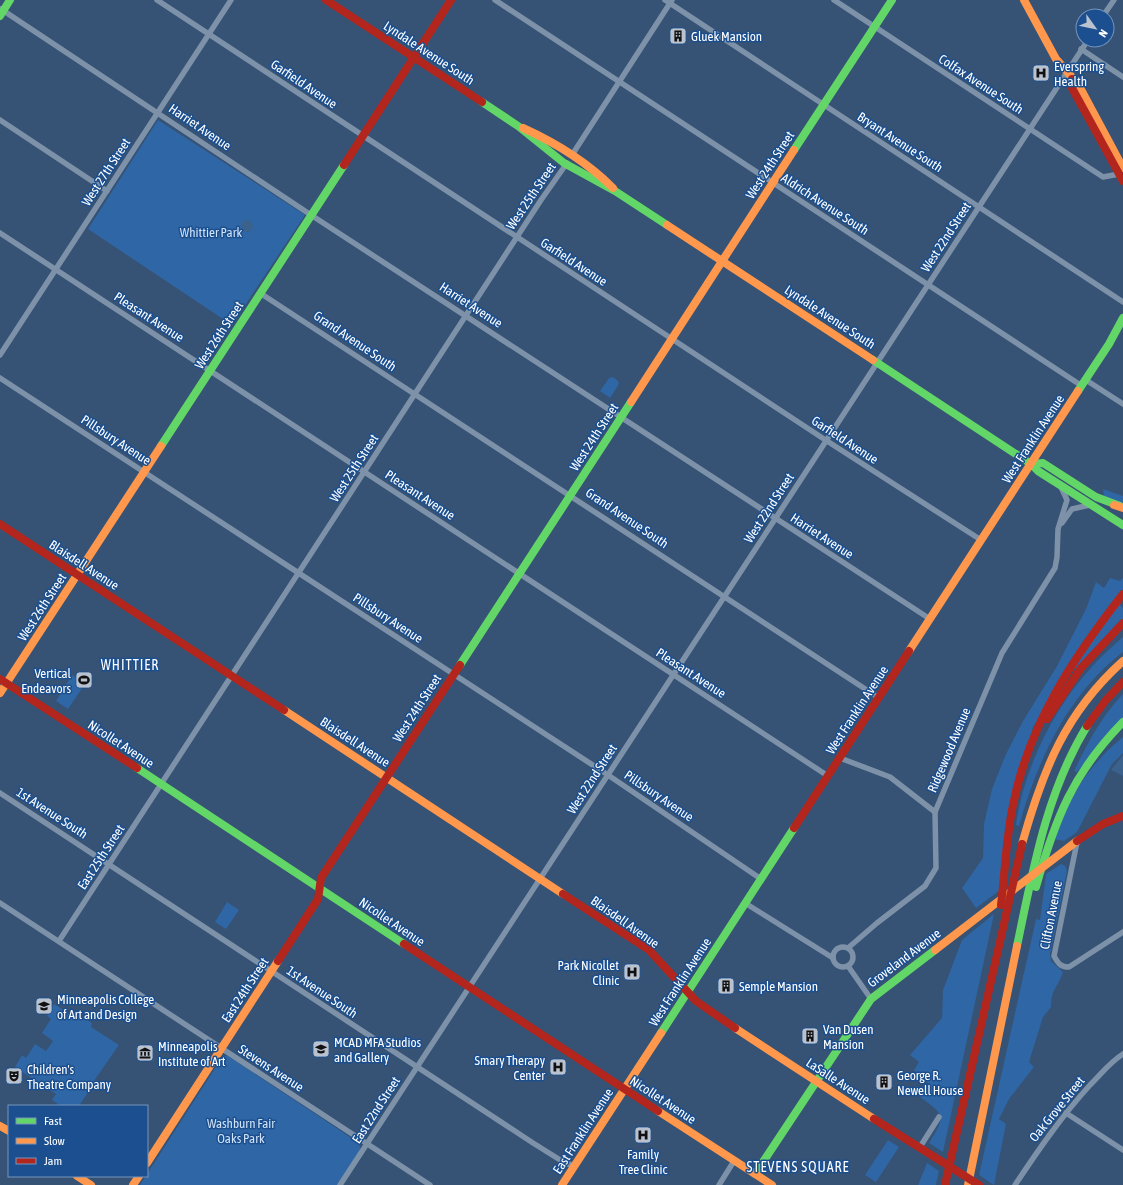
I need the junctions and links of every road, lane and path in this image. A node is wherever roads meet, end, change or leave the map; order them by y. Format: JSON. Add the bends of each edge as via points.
{"nodes":[{"id":1,"x":10,"y":0,"type":"edge"},
{"id":2,"x":157,"y":0,"type":"edge"},
{"id":3,"x":231,"y":0,"type":"edge"},
{"id":4,"x":326,"y":0,"type":"edge"},
{"id":5,"x":450,"y":0,"type":"edge"},
{"id":6,"x":495,"y":0,"type":"edge"},
{"id":7,"x":834,"y":0,"type":"edge"},
{"id":8,"x":892,"y":0,"type":"edge"},
{"id":9,"x":1024,"y":0,"type":"edge"},
{"id":10,"x":1030,"y":0,"type":"edge"},
{"id":11,"x":669,"y":1,"type":"edge"},
{"id":12,"x":1,"y":12,"type":"edge"},
{"id":13,"x":874,"y":27,"type":"junction"},
{"id":14,"x":208,"y":34,"type":"junction"},
{"id":15,"x":1081,"y":50,"type":"joint"},
{"id":16,"x":413,"y":57,"type":"junction"},
{"id":17,"x":1065,"y":68,"type":"junction"},
{"id":18,"x":1123,"y":77,"type":"edge"},
{"id":19,"x":618,"y":81,"type":"junction"},
{"id":20,"x":824,"y":105,"type":"junction"},
{"id":21,"x":158,"y":113,"type":"junction"},
{"id":22,"x":0,"y":120,"type":"edge"},
{"id":23,"x":518,"y":126,"type":"junction"},
{"id":24,"x":1030,"y":128,"type":"junction"},
{"id":25,"x":362,"y":136,"type":"junction"},
{"id":26,"x":572,"y":155,"type":"junction"},
{"id":27,"x":567,"y":163,"type":"junction"},
{"id":28,"x":1122,"y":174,"type":"edge"},
{"id":29,"x":773,"y":183,"type":"junction"},
{"id":30,"x":107,"y":191,"type":"junction"},
{"id":31,"x":616,"y":191,"type":"junction"},
{"id":32,"x":979,"y":207,"type":"junction"},
{"id":33,"x":312,"y":215,"type":"junction"},
{"id":34,"x":0,"y":232,"type":"edge"},
{"id":35,"x":517,"y":237,"type":"junction"},
{"id":36,"x":722,"y":261,"type":"junction"},
{"id":37,"x":56,"y":269,"type":"junction"},
{"id":38,"x":928,"y":285,"type":"junction"},
{"id":39,"x":263,"y":294,"type":"junction"},
{"id":40,"x":1123,"y":302,"type":"edge"},
{"id":41,"x":467,"y":315,"type":"junction"},
{"id":42,"x":1123,"y":318,"type":"edge"},
{"id":43,"x":1123,"y":330,"type":"edge"},
{"id":44,"x":672,"y":339,"type":"junction"},
{"id":45,"x":1109,"y":344,"type":"junction"},
{"id":46,"x":0,"y":355,"type":"edge"},
{"id":47,"x":877,"y":363,"type":"junction"},
{"id":48,"x":210,"y":370,"type":"junction"},
{"id":49,"x":0,"y":378,"type":"edge"},
{"id":50,"x":1084,"y":383,"type":"junction"},
{"id":51,"x":416,"y":394,"type":"junction"},
{"id":52,"x":1123,"y":404,"type":"edge"},
{"id":53,"x":621,"y":418,"type":"junction"},
{"id":54,"x":827,"y":441,"type":"junction"},
{"id":55,"x":1031,"y":464,"type":"junction"},
{"id":56,"x":365,"y":471,"type":"junction"},
{"id":57,"x":144,"y":472,"type":"junction"},
{"id":58,"x":1061,"y":486,"type":"junction"},
{"id":59,"x":571,"y":495,"type":"junction"},
{"id":60,"x":1090,"y":506,"type":"junction"},
{"id":61,"x":1123,"y":507,"type":"edge"},
{"id":62,"x":776,"y":519,"type":"junction"},
{"id":63,"x":0,"y":524,"type":"edge"},
{"id":64,"x":1123,"y":525,"type":"edge"},
{"id":65,"x":1057,"y":538,"type":"junction"},
{"id":66,"x":981,"y":540,"type":"junction"},
{"id":67,"x":299,"y":573,"type":"junction"},
{"id":68,"x":520,"y":573,"type":"junction"},
{"id":69,"x":77,"y":575,"type":"junction"},
{"id":70,"x":1123,"y":594,"type":"edge"},
{"id":71,"x":725,"y":597,"type":"junction"},
{"id":72,"x":930,"y":619,"type":"junction"},
{"id":73,"x":1123,"y":623,"type":"edge"},
{"id":74,"x":1123,"y":631,"type":"edge"},
{"id":75,"x":1123,"y":661,"type":"edge"},
{"id":76,"x":454,"y":674,"type":"junction"},
{"id":77,"x":673,"y":674,"type":"junction"},
{"id":78,"x":232,"y":676,"type":"junction"},
{"id":79,"x":3,"y":681,"type":"edge"},
{"id":80,"x":1123,"y":682,"type":"edge"},
{"id":81,"x":0,"y":693,"type":"edge"},
{"id":82,"x":1062,"y":694,"type":"junction"},
{"id":83,"x":879,"y":698,"type":"junction"},
{"id":84,"x":1123,"y":722,"type":"edge"},
{"id":85,"x":1123,"y":732,"type":"edge"},
{"id":86,"x":840,"y":758,"type":"junction"},
{"id":87,"x":608,"y":775,"type":"junction"},
{"id":88,"x":828,"y":776,"type":"junction"},
{"id":89,"x":386,"y":777,"type":"junction"},
{"id":90,"x":1074,"y":782,"type":"junction"},
{"id":91,"x":161,"y":784,"type":"junction"},
{"id":92,"x":1017,"y":789,"type":"junction"},
{"id":93,"x":0,"y":793,"type":"edge"},
{"id":94,"x":934,"y":812,"type":"junction"},
{"id":95,"x":1123,"y":816,"type":"edge"},
{"id":96,"x":1077,"y":841,"type":"junction"},
{"id":97,"x":109,"y":864,"type":"junction"},
{"id":98,"x":761,"y":879,"type":"junction"},
{"id":99,"x":541,"y":880,"type":"junction"},
{"id":100,"x":320,"y":888,"type":"junction"},
{"id":101,"x":0,"y":903,"type":"edge"},
{"id":102,"x":745,"y":903,"type":"junction"},
{"id":103,"x":1123,"y":932,"type":"edge"},
{"id":104,"x":59,"y":941,"type":"junction"},
{"id":105,"x":848,"y":948,"type":"junction"},
{"id":106,"x":833,"y":958,"type":"junction"},
{"id":107,"x":848,"y":966,"type":"junction"},
{"id":108,"x":272,"y":971,"type":"junction"},
{"id":109,"x":470,"y":988,"type":"junction"},
{"id":110,"x":688,"y":991,"type":"junction"},
{"id":111,"x":871,"y":999,"type":"junction"},
{"id":112,"x":985,"y":1000,"type":"junction"},
{"id":113,"x":1007,"y":1000,"type":"junction"},
{"id":114,"x":221,"y":1048,"type":"junction"},
{"id":115,"x":1123,"y":1054,"type":"edge"},
{"id":116,"x":417,"y":1068,"type":"junction"},
{"id":117,"x":816,"y":1081,"type":"junction"},
{"id":118,"x":624,"y":1089,"type":"junction"},
{"id":119,"x":1066,"y":1113,"type":"junction"},
{"id":120,"x":939,"y":1117,"type":"dead end"},
{"id":121,"x":367,"y":1144,"type":"junction"},
{"id":122,"x":920,"y":1147,"type":"junction"},
{"id":123,"x":1123,"y":1150,"type":"edge"},
{"id":124,"x":148,"y":1161,"type":"edge"},
{"id":125,"x":734,"y":1161,"type":"junction"},
{"id":126,"x":575,"y":1166,"type":"junction"},
{"id":127,"x":755,"y":1174,"type":"junction"},
{"id":128,"x":79,"y":1177,"type":"edge"},
{"id":129,"x":91,"y":1185,"type":"edge"},
{"id":130,"x":340,"y":1185,"type":"edge"},
{"id":131,"x":430,"y":1185,"type":"edge"},
{"id":132,"x":562,"y":1185,"type":"edge"},
{"id":133,"x":719,"y":1185,"type":"edge"},
{"id":134,"x":772,"y":1185,"type":"edge"},
{"id":135,"x":945,"y":1185,"type":"edge"},
{"id":136,"x":968,"y":1185,"type":"edge"},
{"id":137,"x":979,"y":1185,"type":"edge"},
{"id":138,"x":1015,"y":1185,"type":"edge"}],
"edges":[{"from":1,"to":12,"type":"main road"},
{"from":2,"to":14,"type":"street","name":"Garfield Avenue"},
{"from":3,"to":14,"type":"street","name":"West 27th Street"},
{"from":4,"to":16,"type":"main road","name":"Lyndale Avenue South"},
{"from":5,"to":16,"type":"main road","name":"West 26th Street"},
{"from":6,"to":19,"type":"street","name":"Aldrich Avenue South"},
{"from":7,"to":13,"type":"street","name":"Colfax Avenue South"},
{"from":8,"to":13,"type":"main road","name":"West 24th Street"},
{"from":9,"to":17,"type":"main road","via":[[1056,59]]},
{"from":10,"to":17,"type":"main road"},
{"from":11,"to":19,"type":"street","name":"West 25th Street"},
{"from":11,"to":20,"type":"street","name":"Bryant Avenue South"},
{"from":12,"to":21,"type":"street","name":"Harriet Avenue"},
{"from":13,"to":20,"type":"main road","name":"West 24th Street"},
{"from":13,"to":24,"type":"street","name":"Colfax Avenue South"},
{"from":14,"to":21,"type":"street","name":"West 27th Street"},
{"from":14,"to":25,"type":"street","name":"Garfield Avenue"},
{"from":15,"to":17,"type":"street","name":"West 22nd Street"},
{"from":15,"to":18,"type":"street"},
{"from":16,"to":23,"type":"main road","name":"Lyndale Avenue South"},
{"from":16,"to":25,"type":"main road","name":"West 26th Street"},
{"from":17,"to":24,"type":"street","name":"West 22nd Street"},
{"from":17,"to":28,"type":"main road","via":[[1078,84]]},
{"from":19,"to":26,"type":"street","name":"West 25th Street"},
{"from":19,"to":29,"type":"street","name":"Aldrich Avenue South"},
{"from":20,"to":29,"type":"main road","name":"West 24th Street"},
{"from":20,"to":32,"type":"street","name":"Bryant Avenue South"},
{"from":21,"to":30,"type":"street","name":"West 27th Street"},
{"from":21,"to":33,"type":"street","name":"Harriet Avenue"},
{"from":22,"to":30,"type":"street"},
{"from":23,"to":26,"type":"main road","name":"Lyndale Avenue South","via":[[539,134]]},
{"from":23,"to":27,"type":"main road","name":"Lyndale Avenue South","via":[[534,142]]},
{"from":24,"to":28,"type":"street","name":"Colfax Avenue South","via":[[1103,177]]},
{"from":24,"to":32,"type":"street","name":"West 22nd Street"},
{"from":25,"to":33,"type":"main road","name":"West 26th Street"},
{"from":25,"to":35,"type":"street","name":"Garfield Avenue"},
{"from":26,"to":31,"type":"main road","name":"Lyndale Avenue South","via":[[600,174]]},
{"from":27,"to":31,"type":"main road","name":"Lyndale Avenue South","via":[[594,181]]},
{"from":27,"to":35,"type":"street","name":"West 25th Street"},
{"from":29,"to":36,"type":"main road","name":"West 24th Street"},
{"from":29,"to":38,"type":"street","name":"Aldrich Avenue South"},
{"from":30,"to":37,"type":"street","name":"West 27th Street"},
{"from":31,"to":36,"type":"main road","name":"Lyndale Avenue South"},
{"from":32,"to":38,"type":"street","name":"West 22nd Street"},
{"from":32,"to":40,"type":"street","name":"Bryant Avenue South"},
{"from":33,"to":39,"type":"main road","name":"West 26th Street"},
{"from":33,"to":41,"type":"street","name":"Harriet Avenue"},
{"from":34,"to":37,"type":"street","name":"Pleasant Avenue"},
{"from":35,"to":41,"type":"street","name":"West 25th Street"},
{"from":35,"to":44,"type":"street","name":"Garfield Avenue"},
{"from":36,"to":44,"type":"main road","name":"West 24th Street"},
{"from":36,"to":47,"type":"main road","name":"Lyndale Avenue South"},
{"from":37,"to":46,"type":"street","name":"West 27th Street"},
{"from":37,"to":48,"type":"street","name":"Pleasant Avenue"},
{"from":38,"to":47,"type":"street","name":"West 22nd Street"},
{"from":38,"to":50,"type":"street","name":"Aldrich Avenue South"},
{"from":39,"to":48,"type":"main road","name":"West 26th Street"},
{"from":39,"to":51,"type":"street","name":"Grand Avenue South"},
{"from":41,"to":51,"type":"street","name":"West 25th Street"},
{"from":41,"to":53,"type":"street","name":"Harriet Avenue"},
{"from":42,"to":45,"type":"main road","name":"West Franklin Avenue"},
{"from":43,"to":45,"type":"main road","name":"West Franklin Avenue"},
{"from":44,"to":53,"type":"main road","name":"West 24th Street"},
{"from":44,"to":54,"type":"street","name":"Garfield Avenue"},
{"from":45,"to":50,"type":"main road","name":"West Franklin Avenue"},
{"from":47,"to":54,"type":"street","name":"West 22nd Street"},
{"from":47,"to":55,"type":"main road","name":"Lyndale Avenue South"},
{"from":48,"to":56,"type":"street","name":"Pleasant Avenue"},
{"from":48,"to":57,"type":"main road","name":"West 26th Street"},
{"from":49,"to":57,"type":"street","name":"Pillsbury Avenue"},
{"from":50,"to":52,"type":"street","name":"Aldrich Avenue South"},
{"from":50,"to":55,"type":"main road","name":"West Franklin Avenue"},
{"from":51,"to":56,"type":"street","name":"West 25th Street"},
{"from":51,"to":59,"type":"street","name":"Grand Avenue South"},
{"from":53,"to":59,"type":"main road","name":"West 24th Street"},
{"from":53,"to":62,"type":"street","name":"Harriet Avenue"},
{"from":54,"to":62,"type":"street","name":"West 22nd Street"},
{"from":54,"to":66,"type":"street","name":"Garfield Avenue"},
{"from":55,"to":58,"type":"main road","name":"Lyndale Avenue South","via":[[1038,472]]},
{"from":55,"to":61,"type":"main road","via":[[1044,463],[1096,497]]},
{"from":55,"to":66,"type":"main road","name":"West Franklin Avenue"},
{"from":56,"to":67,"type":"street","name":"West 25th Street"},
{"from":56,"to":68,"type":"street","name":"Pleasant Avenue"},
{"from":57,"to":67,"type":"street","name":"Pillsbury Avenue"},
{"from":57,"to":69,"type":"main road","name":"West 26th Street"},
{"from":58,"to":60,"type":"main road","name":"Lyndale Avenue South"},
{"from":58,"to":65,"type":"street","name":"Ridgewood Avenue","via":[[1067,500],[1058,526]]},
{"from":59,"to":68,"type":"main road","name":"West 24th Street"},
{"from":59,"to":71,"type":"street","name":"Grand Avenue South"},
{"from":60,"to":64,"type":"main road","name":"Lyndale Avenue South"},
{"from":60,"to":65,"type":"street","name":"Ridgewood Avenue","via":[[1070,510],[1061,524]]},
{"from":62,"to":71,"type":"street","name":"West 22nd Street"},
{"from":62,"to":72,"type":"street","name":"Harriet Avenue"},
{"from":63,"to":69,"type":"main road","name":"Blaisdell Avenue"},
{"from":65,"to":94,"type":"street","name":"Ridgewood Avenue","via":[[1055,568],[1002,653]]},
{"from":66,"to":72,"type":"main road","name":"West Franklin Avenue"},
{"from":67,"to":76,"type":"street","name":"Pillsbury Avenue"},
{"from":67,"to":78,"type":"street","name":"West 25th Street"},
{"from":68,"to":76,"type":"main road","name":"West 24th Street"},
{"from":68,"to":77,"type":"street","name":"Pleasant Avenue"},
{"from":69,"to":78,"type":"main road","name":"Blaisdell Avenue"},
{"from":69,"to":79,"type":"main road","name":"West 26th Street"},
{"from":70,"to":92,"type":"main road","via":[[1076,656],[1054,691],[1038,727]]},
{"from":71,"to":77,"type":"street","name":"West 22nd Street"},
{"from":71,"to":83,"type":"street","name":"Grand Avenue South"},
{"from":72,"to":83,"type":"main road","name":"West Franklin Avenue"},
{"from":73,"to":82,"type":"main road","via":[[1085,664]]},
{"from":74,"to":82,"type":"main road","via":[[1083,669]]},
{"from":75,"to":112,"type":"main road","via":[[1098,684],[1076,714],[1047,768],[1022,844]]},
{"from":76,"to":87,"type":"street","name":"Pillsbury Avenue"},
{"from":76,"to":89,"type":"main road","name":"West 24th Street"},
{"from":77,"to":87,"type":"street","name":"West 22nd Street"},
{"from":77,"to":88,"type":"street","name":"Pleasant Avenue"},
{"from":78,"to":89,"type":"main road","name":"Blaisdell Avenue"},
{"from":78,"to":91,"type":"street","name":"West 25th Street"},
{"from":79,"to":81,"type":"main road","name":"West 26th Street"},
{"from":79,"to":91,"type":"main road","name":"Nicollet Avenue"},
{"from":80,"to":113,"type":"main road","via":[[1086,728],[1068,759],[1056,788],[1036,855]]},
{"from":82,"to":92,"type":"main road","via":[[1038,735]]},
{"from":83,"to":86,"type":"main road","name":"West Franklin Avenue"},
{"from":84,"to":90,"type":"main road","via":[[1097,749]]},
{"from":85,"to":90,"type":"main road","via":[[1094,757]]},
{"from":86,"to":88,"type":"main road","name":"West Franklin Avenue"},
{"from":86,"to":94,"type":"street","via":[[890,777]]},
{"from":87,"to":98,"type":"street","name":"Pillsbury Avenue"},
{"from":87,"to":99,"type":"street","name":"West 22nd Street"},
{"from":88,"to":98,"type":"main road","name":"West Franklin Avenue"},
{"from":89,"to":99,"type":"main road","name":"Blaisdell Avenue"},
{"from":89,"to":100,"type":"main road","name":"West 24th Street","via":[[321,878]]},
{"from":90,"to":113,"type":"main road","via":[[1053,828]]},
{"from":91,"to":97,"type":"street","name":"East 25th Street"},
{"from":91,"to":100,"type":"main road","name":"Nicollet Avenue"},
{"from":92,"to":112,"type":"main road","via":[[1011,815],[997,937]]},
{"from":93,"to":97,"type":"street","name":"1st Avenue South"},
{"from":94,"to":105,"type":"street","name":"Ridgewood Avenue","via":[[936,868],[925,886]]},
{"from":95,"to":96,"type":"main road","name":"Groveland Avenue","via":[[1103,824]]},
{"from":96,"to":103,"type":"street","name":"Clifton Avenue","via":[[1054,956],[1058,964],[1069,967]]},
{"from":96,"to":111,"type":"main road","name":"Groveland Avenue"},
{"from":97,"to":104,"type":"street","name":"East 25th Street"},
{"from":97,"to":108,"type":"street","name":"1st Avenue South"},
{"from":98,"to":102,"type":"main road","name":"West Franklin Avenue"},
{"from":99,"to":109,"type":"street","name":"West 22nd Street"},
{"from":99,"to":110,"type":"main road","name":"Blaisdell Avenue","via":[[649,950]]},
{"from":100,"to":108,"type":"main road","name":"East 24th Street","via":[[318,899]]},
{"from":100,"to":109,"type":"main road","name":"Nicollet Avenue"},
{"from":101,"to":104,"type":"street","name":"Stevens Avenue"},
{"from":102,"to":106,"type":"street"},
{"from":102,"to":110,"type":"main road","name":"West Franklin Avenue"},
{"from":104,"to":114,"type":"street","name":"Stevens Avenue"},
{"from":105,"to":106,"type":"street","via":[[837,949]]},
{"from":105,"to":107,"type":"street","via":[[853,955]]},
{"from":106,"to":107,"type":"street","via":[[839,966]]},
{"from":107,"to":111,"type":"street"},
{"from":108,"to":114,"type":"main road","name":"East 24th Street"},
{"from":108,"to":116,"type":"street","name":"1st Avenue South"},
{"from":109,"to":116,"type":"street","name":"East 22nd Street"},
{"from":109,"to":118,"type":"main road","name":"Nicollet Avenue"},
{"from":110,"to":117,"type":"main road","name":"LaSalle Avenue","via":[[696,1001],[720,1018]]},
{"from":110,"to":118,"type":"main road","name":"West Franklin Avenue"},
{"from":111,"to":117,"type":"main road","name":"Groveland Avenue"},
{"from":112,"to":135,"type":"main road"},
{"from":113,"to":136,"type":"main road"},
{"from":114,"to":121,"type":"street","name":"Stevens Avenue"},
{"from":114,"to":124,"type":"main road","name":"East 24th Street"},
{"from":115,"to":119,"type":"street","name":"Oak Grove Street","via":[[1113,1061]]},
{"from":116,"to":121,"type":"street","name":"East 22nd Street"},
{"from":116,"to":126,"type":"street","name":"1st Avenue South","via":[[532,1144]]},
{"from":117,"to":122,"type":"main road","name":"LaSalle Avenue"},
{"from":117,"to":127,"type":"main road","name":"Groveland Avenue"},
{"from":118,"to":125,"type":"main road","name":"Nicollet Avenue"},
{"from":118,"to":126,"type":"main road","name":"East Franklin Avenue"},
{"from":119,"to":123,"type":"street"},
{"from":119,"to":138,"type":"street","name":"Oak Grove Street"},
{"from":120,"to":122,"type":"street"},
{"from":121,"to":130,"type":"street","name":"East 22nd Street"},
{"from":121,"to":131,"type":"street","name":"Stevens Avenue"},
{"from":122,"to":137,"type":"main road","name":"LaSalle Avenue"},
{"from":125,"to":127,"type":"main road","name":"Nicollet Avenue"},
{"from":125,"to":133,"type":"street"},
{"from":126,"to":132,"type":"main road","name":"East Franklin Avenue"},
{"from":127,"to":134,"type":"main road","name":"Nicollet Avenue"},
{"from":128,"to":129,"type":"main road"}]}
